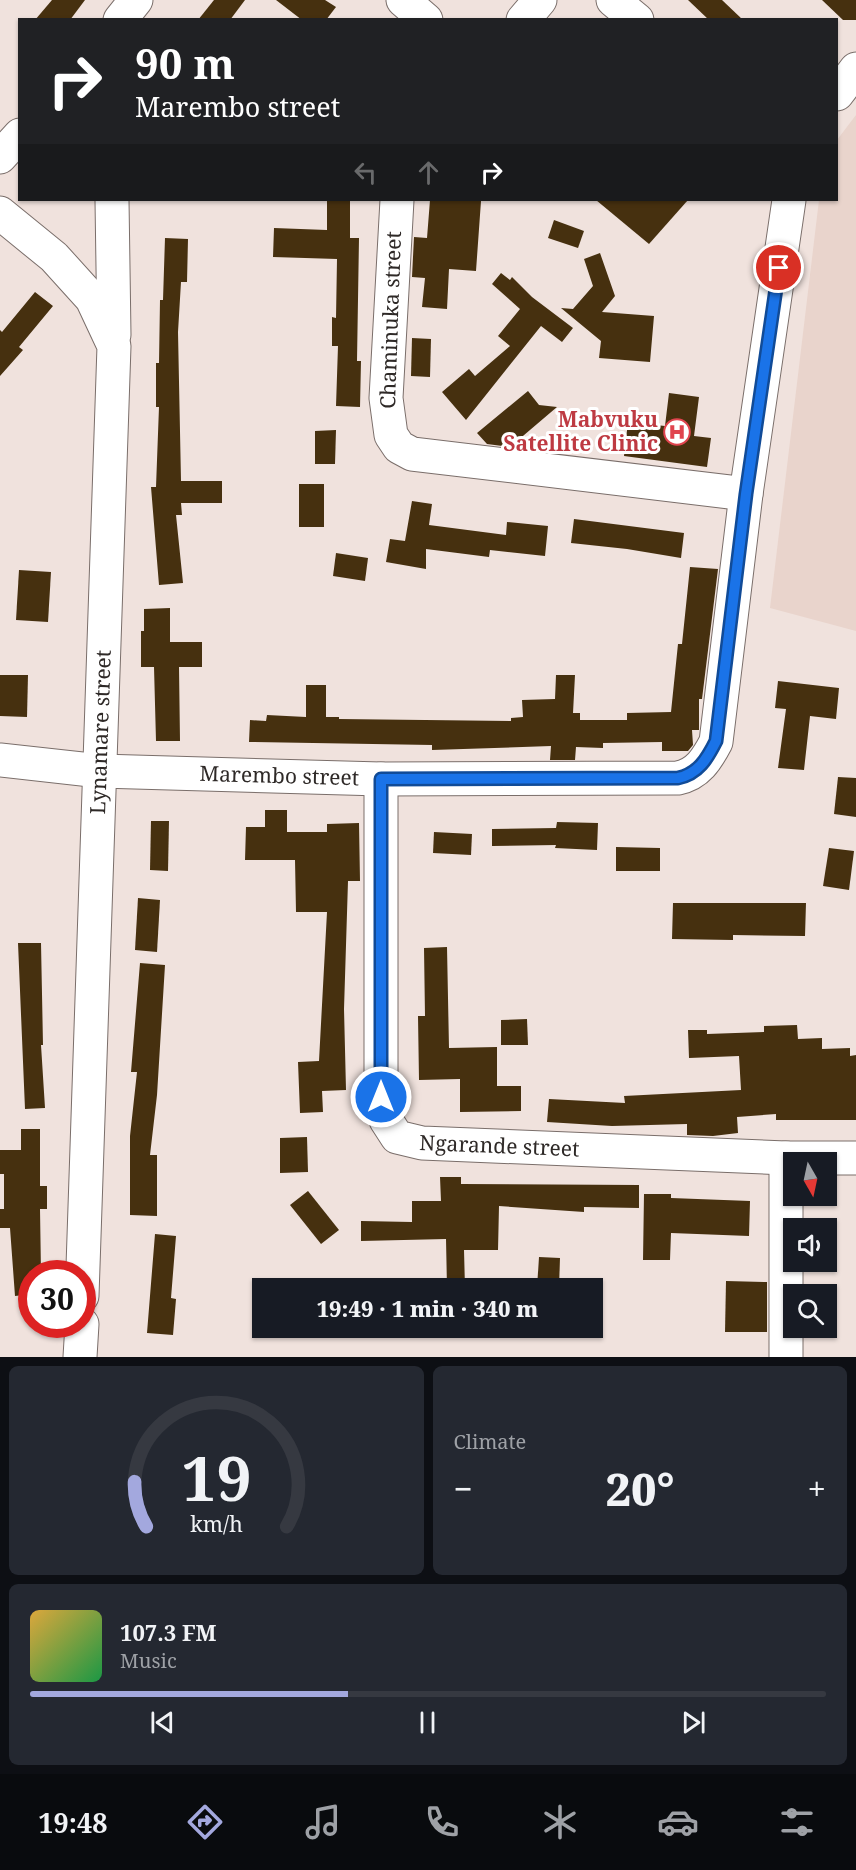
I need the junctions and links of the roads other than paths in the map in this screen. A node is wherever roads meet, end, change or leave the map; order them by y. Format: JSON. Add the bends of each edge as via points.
{"nodes":[{"id":1,"x":136,"y":0,"type":"edge"},
{"id":2,"x":403,"y":0,"type":"edge"},
{"id":3,"x":540,"y":0,"type":"edge"},
{"id":4,"x":613,"y":0,"type":"edge"},
{"id":5,"x":122,"y":18,"type":"edge"},
{"id":6,"x":424,"y":18,"type":"edge"},
{"id":7,"x":525,"y":18,"type":"edge"},
{"id":8,"x":635,"y":18,"type":"edge"},
{"id":9,"x":856,"y":69,"type":"edge"},
{"id":10,"x":838,"y":93,"type":"edge"},
{"id":11,"x":18,"y":137,"type":"edge"},
{"id":12,"x":0,"y":157,"type":"edge"},
{"id":13,"x":112,"y":201,"type":"edge"},
{"id":14,"x":397,"y":201,"type":"edge"},
{"id":15,"x":789,"y":201,"type":"edge"},
{"id":16,"x":0,"y":213,"type":"edge"},
{"id":17,"x":114,"y":346,"type":"junction"},
{"id":18,"x":746,"y":494,"type":"junction"},
{"id":19,"x":0,"y":760,"type":"edge"},
{"id":20,"x":100,"y":771,"type":"junction"},
{"id":21,"x":381,"y":779,"type":"junction"},
{"id":22,"x":783,"y":1158,"type":"edge"},
{"id":23,"x":837,"y":1158,"type":"edge"},
{"id":24,"x":856,"y":1158,"type":"edge"},
{"id":25,"x":786,"y":1206,"type":"edge"},
{"id":26,"x":83,"y":1260,"type":"edge"},
{"id":27,"x":81,"y":1338,"type":"edge"},
{"id":28,"x":80,"y":1357,"type":"edge"},
{"id":29,"x":786,"y":1357,"type":"edge"}],
"edges":[{"from":1,"to":5,"type":"street"},
{"from":2,"to":6,"type":"street"},
{"from":3,"to":7,"type":"street"},
{"from":4,"to":8,"type":"street"},
{"from":9,"to":10,"type":"street"},
{"from":11,"to":12,"type":"street"},
{"from":13,"to":17,"type":"street"},
{"from":14,"to":18,"type":"street","name":"Chaminuka street","via":[[386,398],[391,435],[399,447],[412,454]]},
{"from":15,"to":18,"type":"street","name":"Marembo street"},
{"from":16,"to":17,"type":"street","name":"Lynamare street","via":[[54,257],[88,294],[102,315]]},
{"from":17,"to":20,"type":"street","name":"Lynamare street"},
{"from":18,"to":21,"type":"street","name":"Marembo street","via":[[716,741],[708,757],[689,776]]},
{"from":19,"to":20,"type":"street","name":"Marembo street"},
{"from":20,"to":21,"type":"street","name":"Marembo street"},
{"from":20,"to":26,"type":"street","name":"Lynamare street"},
{"from":21,"to":22,"type":"street","name":"Ngarande street","via":[[381,1097],[397,1137],[422,1143]]},
{"from":23,"to":24,"type":"street","name":"Ngarande street"},
{"from":25,"to":29,"type":"street"},
{"from":27,"to":28,"type":"street"}]}
